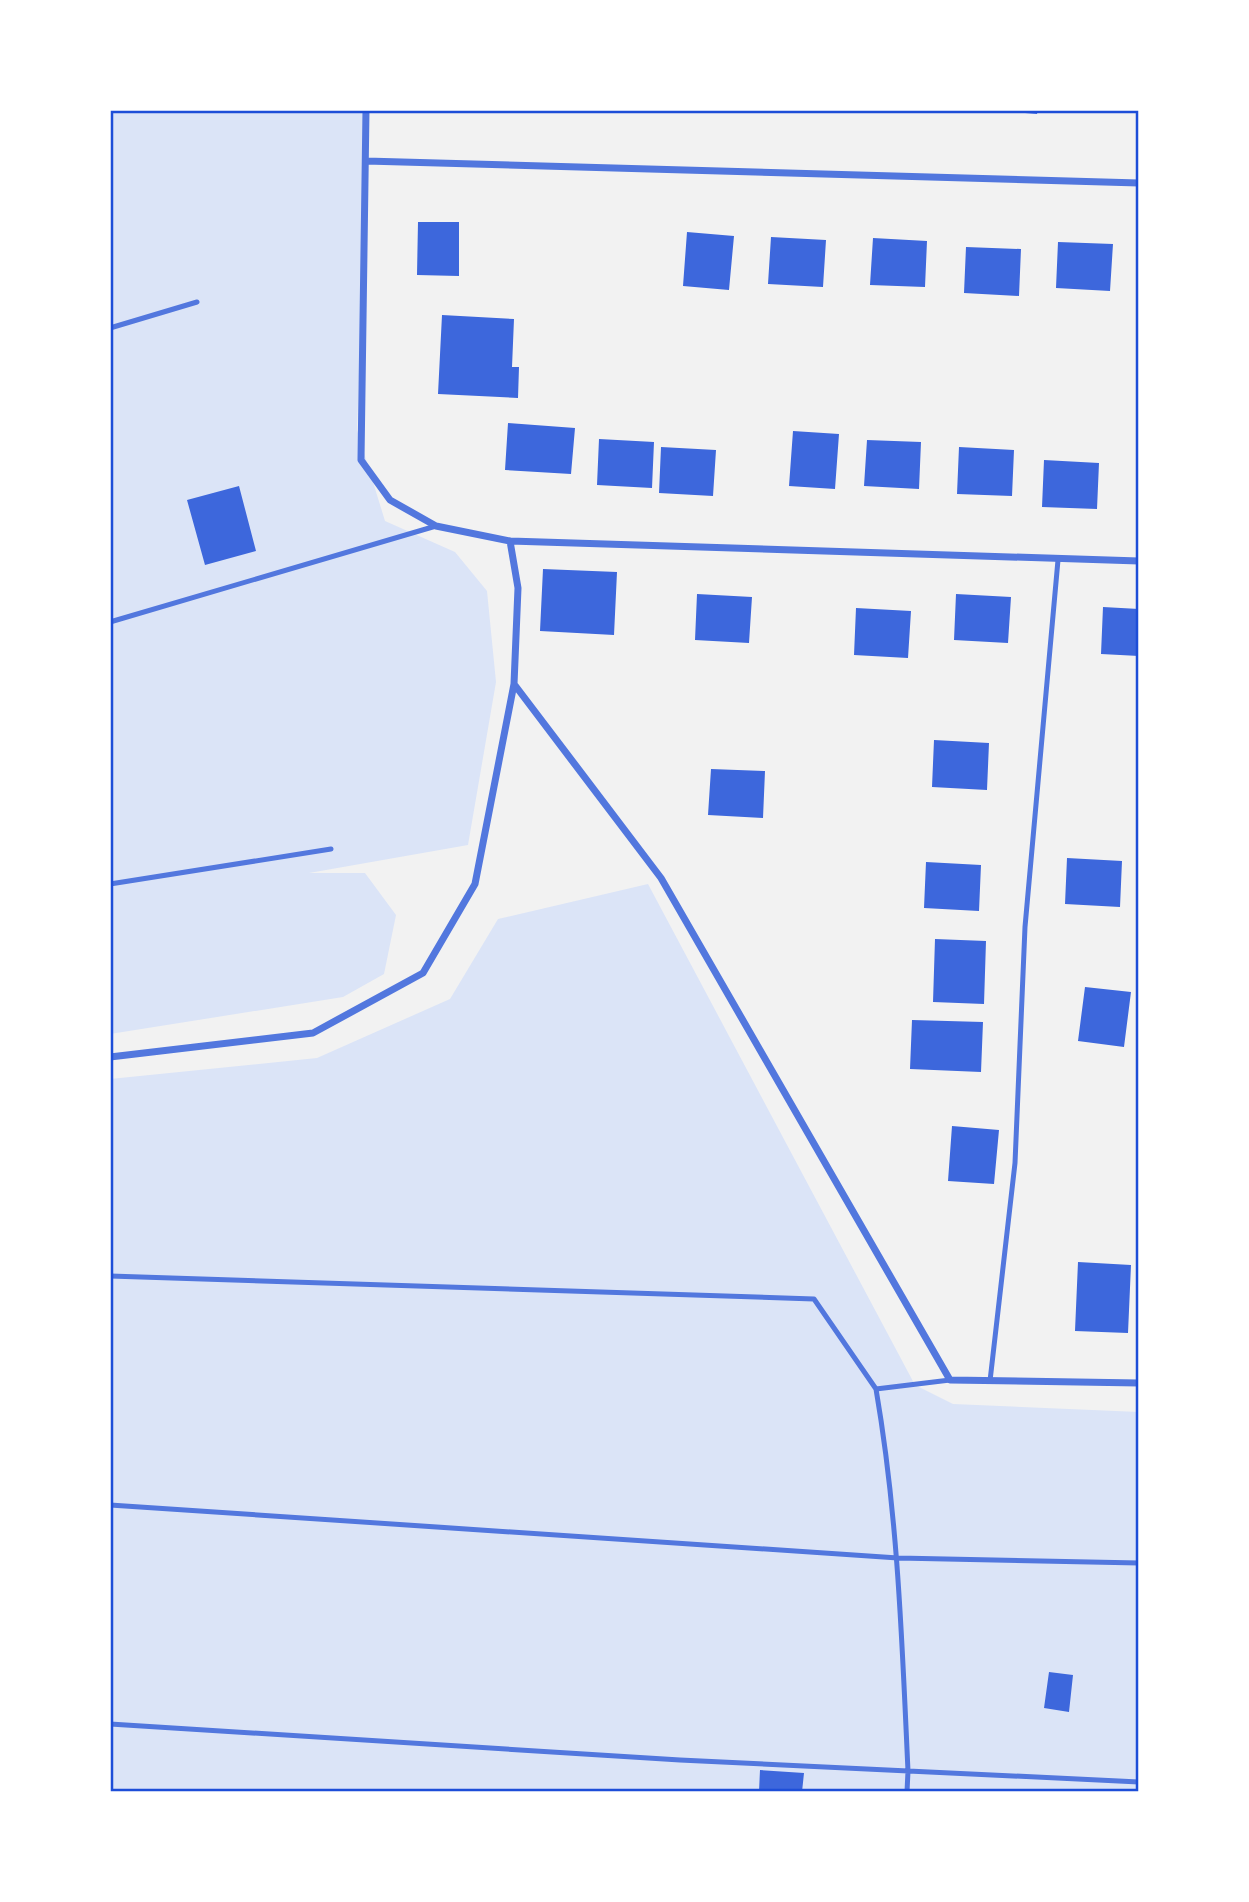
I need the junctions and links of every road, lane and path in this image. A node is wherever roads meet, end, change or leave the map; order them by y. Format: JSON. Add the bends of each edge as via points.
{"nodes":[{"id":1,"x":366,"y":110,"type":"edge"},
{"id":2,"x":366,"y":161,"type":"junction"},
{"id":3,"x":1139,"y":183,"type":"edge"},
{"id":4,"x":197,"y":302,"type":"dead end"},
{"id":5,"x":110,"y":328,"type":"edge"},
{"id":6,"x":436,"y":526,"type":"junction"},
{"id":7,"x":510,"y":541,"type":"junction"},
{"id":8,"x":1058,"y":560,"type":"junction"},
{"id":9,"x":1139,"y":561,"type":"edge"},
{"id":10,"x":110,"y":622,"type":"edge"},
{"id":11,"x":514,"y":684,"type":"junction"},
{"id":12,"x":331,"y":849,"type":"dead end"},
{"id":13,"x":110,"y":884,"type":"edge"},
{"id":14,"x":110,"y":1057,"type":"edge"},
{"id":15,"x":110,"y":1276,"type":"edge"},
{"id":16,"x":950,"y":1380,"type":"junction"},
{"id":17,"x":990,"y":1381,"type":"junction"},
{"id":18,"x":1139,"y":1383,"type":"edge"},
{"id":19,"x":876,"y":1389,"type":"junction"},
{"id":20,"x":110,"y":1505,"type":"edge"},
{"id":21,"x":898,"y":1558,"type":"junction"},
{"id":22,"x":1139,"y":1563,"type":"edge"},
{"id":23,"x":110,"y":1724,"type":"edge"},
{"id":24,"x":908,"y":1772,"type":"junction"},
{"id":25,"x":1139,"y":1782,"type":"edge"},
{"id":26,"x":906,"y":1792,"type":"edge"}],
"edges":[{"from":1,"to":2,"type":"street"},
{"from":2,"to":3,"type":"street"},
{"from":2,"to":6,"type":"street","via":[[361,460],[390,500]]},
{"from":4,"to":5,"type":"lane"},
{"from":6,"to":7,"type":"street"},
{"from":6,"to":10,"type":"lane"},
{"from":7,"to":8,"type":"street"},
{"from":7,"to":11,"type":"street","via":[[518,588]]},
{"from":8,"to":9,"type":"street"},
{"from":8,"to":17,"type":"lane","via":[[1025,927],[1016,1163]]},
{"from":11,"to":14,"type":"street","via":[[475,884],[424,973],[313,1033]]},
{"from":11,"to":16,"type":"street","via":[[661,878]]},
{"from":12,"to":13,"type":"lane"},
{"from":15,"to":19,"type":"lane","via":[[814,1299]]},
{"from":16,"to":17,"type":"street"},
{"from":16,"to":19,"type":"lane"},
{"from":17,"to":18,"type":"street"},
{"from":19,"to":21,"type":"lane","via":[[891,1473]]},
{"from":20,"to":21,"type":"lane"},
{"from":21,"to":22,"type":"lane"},
{"from":21,"to":24,"type":"lane"},
{"from":23,"to":24,"type":"lane"},
{"from":24,"to":25,"type":"lane"},
{"from":24,"to":26,"type":"lane"}]}
